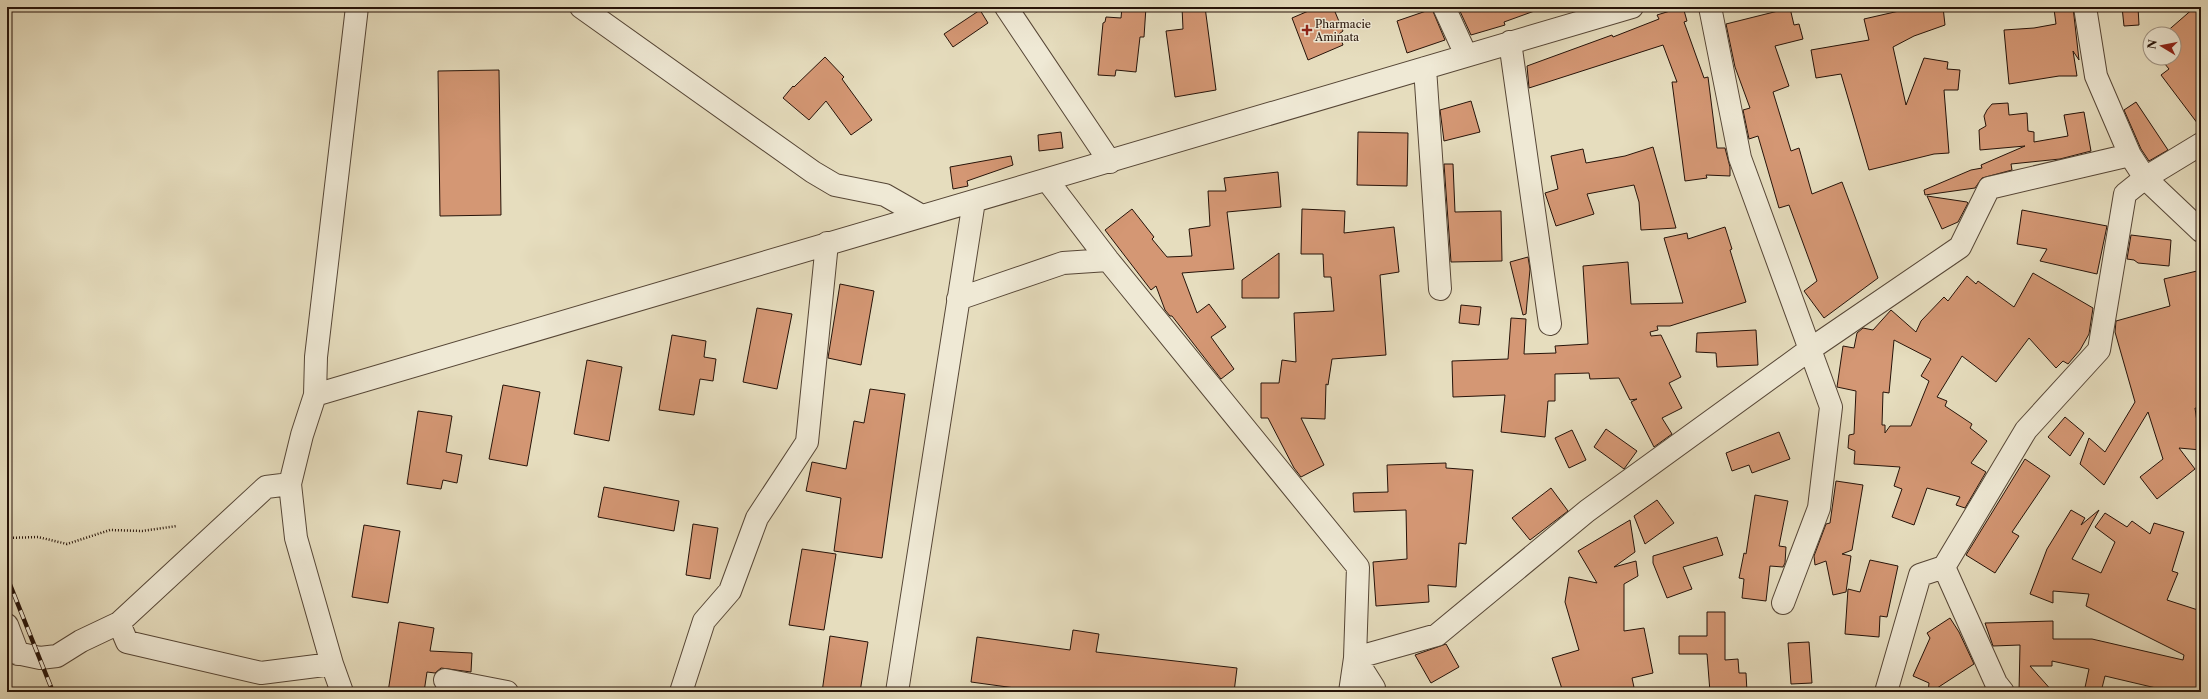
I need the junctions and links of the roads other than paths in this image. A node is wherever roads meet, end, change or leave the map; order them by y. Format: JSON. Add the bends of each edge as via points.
{"nodes":[{"id":1,"x":357,"y":7,"type":"edge"},
{"id":2,"x":581,"y":7,"type":"edge"},
{"id":3,"x":1006,"y":7,"type":"edge"},
{"id":4,"x":1444,"y":7,"type":"edge"},
{"id":5,"x":1632,"y":7,"type":"edge"},
{"id":6,"x":1710,"y":7,"type":"edge"},
{"id":7,"x":2085,"y":7,"type":"edge"},
{"id":8,"x":1510,"y":42,"type":"junction"},
{"id":9,"x":1466,"y":55,"type":"junction"},
{"id":10,"x":1425,"y":68,"type":"junction"},
{"id":11,"x":2201,"y":144,"type":"edge"},
{"id":12,"x":2130,"y":155,"type":"junction"},
{"id":13,"x":1110,"y":162,"type":"junction"},
{"id":14,"x":2145,"y":178,"type":"junction"},
{"id":15,"x":1047,"y":180,"type":"junction"},
{"id":16,"x":974,"y":201,"type":"junction"},
{"id":17,"x":920,"y":216,"type":"junction"},
{"id":18,"x":2201,"y":231,"type":"edge"},
{"id":19,"x":827,"y":243,"type":"junction"},
{"id":20,"x":1108,"y":260,"type":"junction"},
{"id":21,"x":1440,"y":289,"type":"dead end"},
{"id":22,"x":958,"y":300,"type":"junction"},
{"id":23,"x":1550,"y":324,"type":"dead end"},
{"id":24,"x":1809,"y":350,"type":"junction"},
{"id":25,"x":315,"y":395,"type":"junction"},
{"id":26,"x":290,"y":484,"type":"junction"},
{"id":27,"x":1944,"y":567,"type":"junction"},
{"id":28,"x":1783,"y":603,"type":"dead end"},
{"id":29,"x":119,"y":624,"type":"junction"},
{"id":30,"x":7,"y":625,"type":"edge"},
{"id":31,"x":12,"y":652,"type":"edge"},
{"id":32,"x":1355,"y":658,"type":"junction"},
{"id":33,"x":332,"y":664,"type":"junction"},
{"id":34,"x":445,"y":680,"type":"dead end"},
{"id":35,"x":342,"y":692,"type":"edge"},
{"id":36,"x":508,"y":692,"type":"edge"},
{"id":37,"x":681,"y":692,"type":"edge"},
{"id":38,"x":897,"y":692,"type":"edge"},
{"id":39,"x":1350,"y":692,"type":"edge"},
{"id":40,"x":1374,"y":692,"type":"edge"},
{"id":41,"x":1886,"y":692,"type":"edge"},
{"id":42,"x":2003,"y":692,"type":"edge"}],
"edges":[{"from":1,"to":25,"type":"street","via":[[316,357]]},
{"from":2,"to":17,"type":"street","via":[[813,172],[835,185],[885,195]]},
{"from":3,"to":13,"type":"street"},
{"from":4,"to":9,"type":"street"},
{"from":5,"to":8,"type":"street"},
{"from":6,"to":24,"type":"street","via":[[1740,158]]},
{"from":7,"to":12,"type":"street","via":[[2096,76]]},
{"from":8,"to":9,"type":"street"},
{"from":8,"to":23,"type":"street"},
{"from":9,"to":10,"type":"street"},
{"from":10,"to":13,"type":"street"},
{"from":10,"to":21,"type":"street"},
{"from":11,"to":14,"type":"street"},
{"from":12,"to":14,"type":"street"},
{"from":12,"to":24,"type":"street","via":[[1989,188],[1960,247]]},
{"from":13,"to":15,"type":"street"},
{"from":14,"to":18,"type":"street"},
{"from":14,"to":27,"type":"street","via":[[2125,194],[2099,350],[2026,430]]},
{"from":15,"to":16,"type":"street"},
{"from":15,"to":20,"type":"street"},
{"from":16,"to":17,"type":"street"},
{"from":16,"to":22,"type":"street"},
{"from":17,"to":19,"type":"street"},
{"from":19,"to":25,"type":"street"},
{"from":19,"to":37,"type":"street","via":[[807,442],[757,518],[730,590],[704,621]]},
{"from":20,"to":22,"type":"street","via":[[1063,263]]},
{"from":20,"to":32,"type":"street","via":[[1358,567]]},
{"from":22,"to":38,"type":"street"},
{"from":24,"to":28,"type":"street","via":[[1831,406],[1819,508]]},
{"from":24,"to":32,"type":"street","via":[[1587,511],[1437,635]]},
{"from":25,"to":26,"type":"street"},
{"from":26,"to":29,"type":"street","via":[[266,487]]},
{"from":26,"to":33,"type":"street","via":[[296,538]]},
{"from":27,"to":41,"type":"street","via":[[1920,575]]},
{"from":27,"to":42,"type":"street","via":[[1996,683]]},
{"from":29,"to":31,"type":"street","via":[[81,641],[57,656],[40,658]]},
{"from":29,"to":33,"type":"street","via":[[127,642],[261,673]]},
{"from":30,"to":31,"type":"street"},
{"from":32,"to":39,"type":"street"},
{"from":32,"to":40,"type":"street"},
{"from":33,"to":35,"type":"street"},
{"from":34,"to":36,"type":"street"}]}
